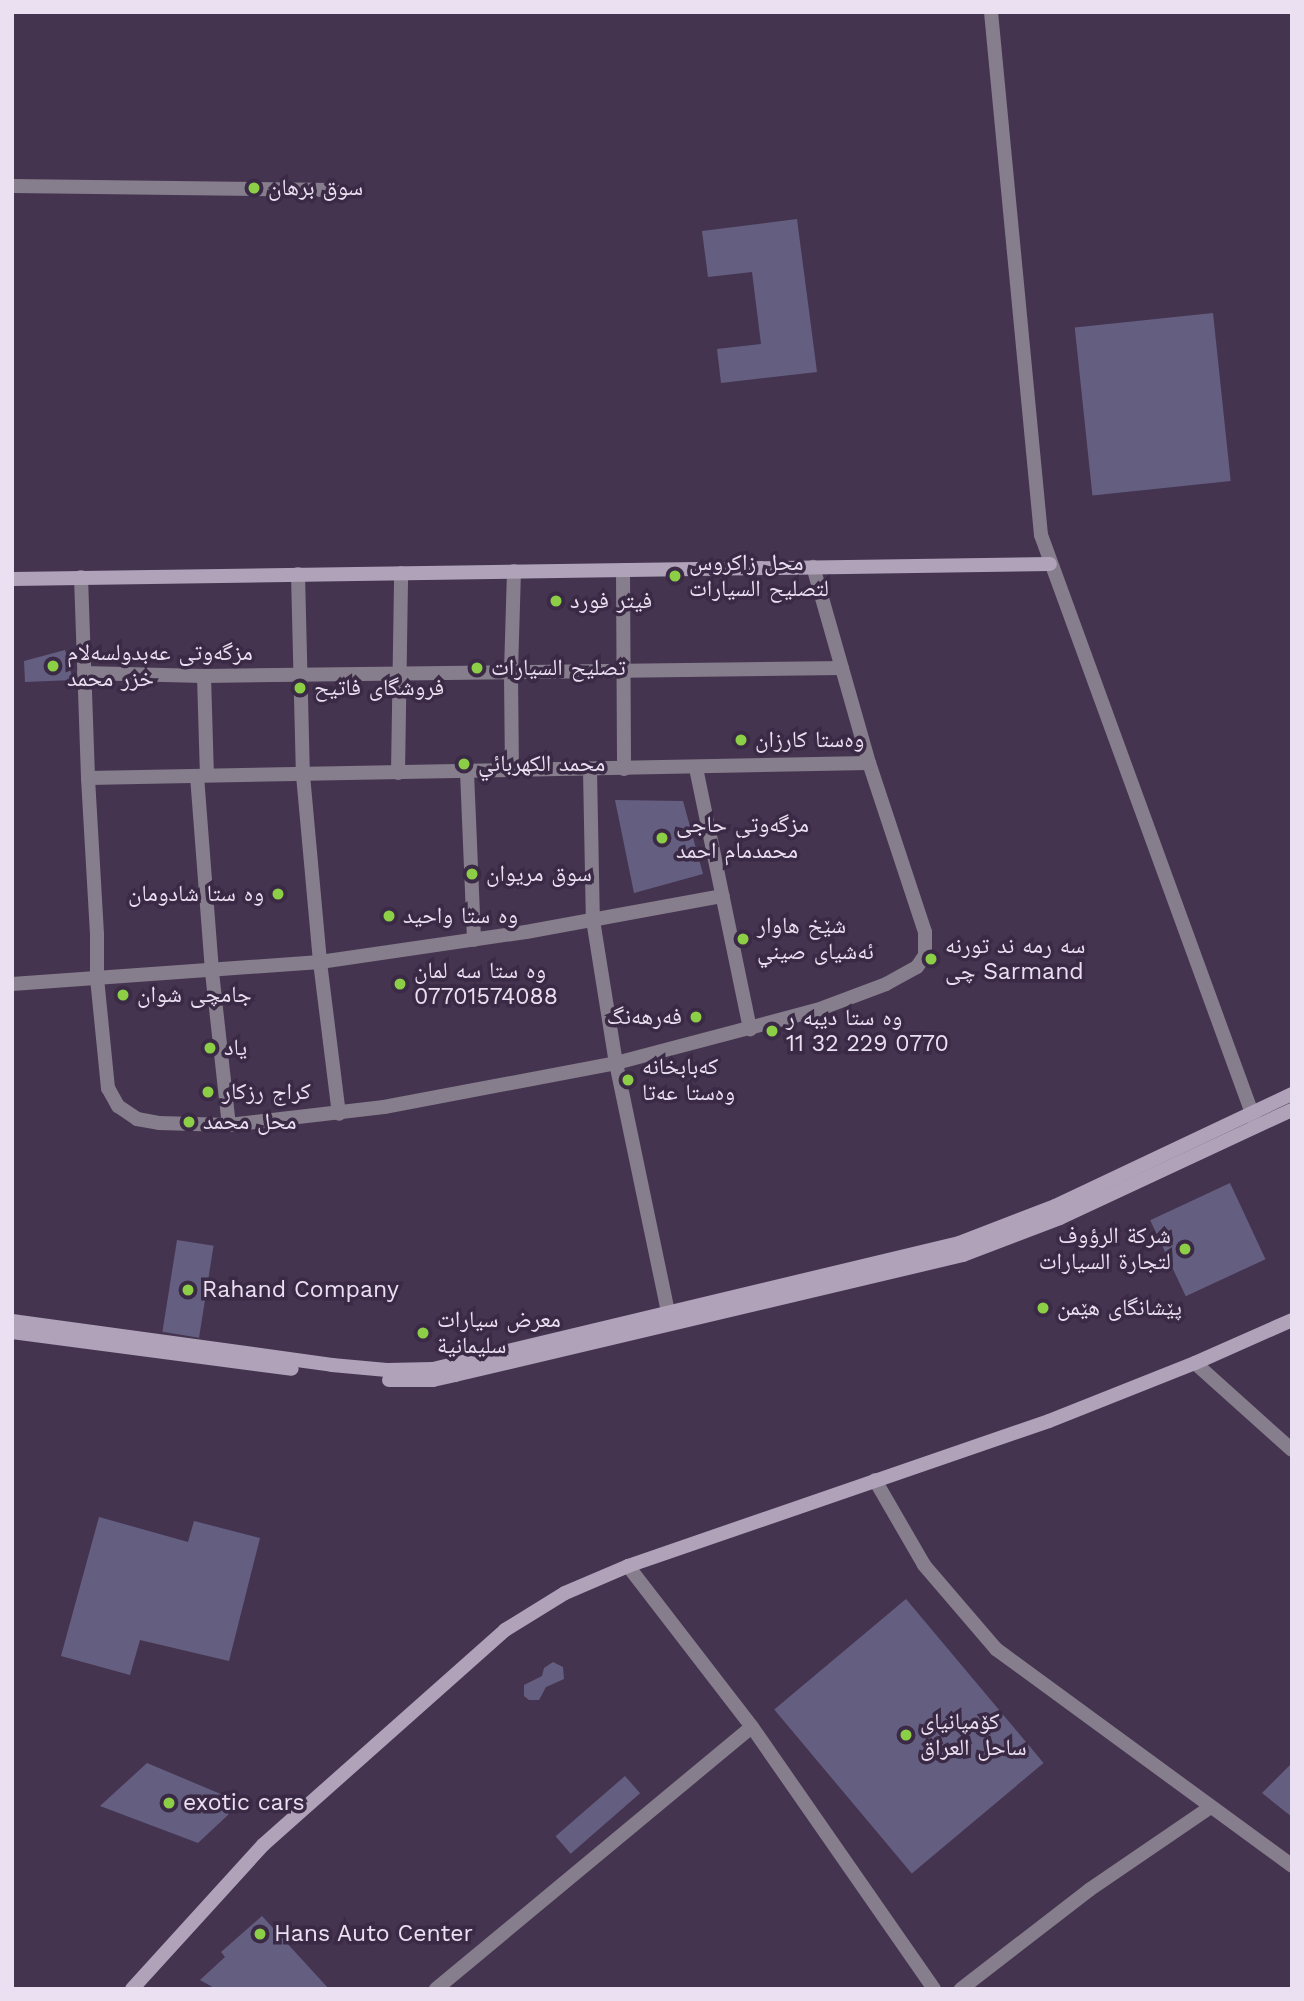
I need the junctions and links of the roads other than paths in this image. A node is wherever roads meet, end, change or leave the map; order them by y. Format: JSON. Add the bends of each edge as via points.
{"nodes":[{"id":1,"x":991,"y":12,"type":"edge"},
{"id":2,"x":12,"y":186,"type":"edge"},
{"id":3,"x":334,"y":190,"type":"dead end"},
{"id":4,"x":1050,"y":564,"type":"junction"},
{"id":5,"x":813,"y":567,"type":"junction"},
{"id":6,"x":624,"y":570,"type":"junction"},
{"id":7,"x":514,"y":571,"type":"junction"},
{"id":8,"x":401,"y":573,"type":"junction"},
{"id":9,"x":299,"y":574,"type":"junction"},
{"id":10,"x":81,"y":577,"type":"junction"},
{"id":11,"x":12,"y":579,"type":"edge"},
{"id":12,"x":842,"y":668,"type":"junction"},
{"id":13,"x":622,"y":671,"type":"junction"},
{"id":14,"x":511,"y":672,"type":"junction"},
{"id":15,"x":84,"y":673,"type":"junction"},
{"id":16,"x":400,"y":673,"type":"junction"},
{"id":17,"x":300,"y":675,"type":"junction"},
{"id":18,"x":204,"y":676,"type":"junction"},
{"id":19,"x":870,"y":763,"type":"junction"},
{"id":20,"x":696,"y":768,"type":"junction"},
{"id":21,"x":624,"y":769,"type":"junction"},
{"id":22,"x":590,"y":770,"type":"junction"},
{"id":23,"x":512,"y":771,"type":"junction"},
{"id":24,"x":467,"y":772,"type":"junction"},
{"id":25,"x":398,"y":773,"type":"junction"},
{"id":26,"x":303,"y":775,"type":"junction"},
{"id":27,"x":202,"y":776,"type":"junction"},
{"id":28,"x":88,"y":778,"type":"junction"},
{"id":29,"x":723,"y":896,"type":"junction"},
{"id":30,"x":593,"y":920,"type":"junction"},
{"id":31,"x":474,"y":940,"type":"junction"},
{"id":32,"x":320,"y":962,"type":"junction"},
{"id":33,"x":212,"y":972,"type":"junction"},
{"id":34,"x":97,"y":978,"type":"junction"},
{"id":35,"x":12,"y":984,"type":"edge"},
{"id":36,"x":750,"y":1029,"type":"junction"},
{"id":37,"x":616,"y":1063,"type":"junction"},
{"id":38,"x":1292,"y":1094,"type":"edge"},
{"id":39,"x":1292,"y":1110,"type":"edge"},
{"id":40,"x":339,"y":1114,"type":"junction"},
{"id":41,"x":1254,"y":1119,"type":"junction"},
{"id":42,"x":229,"y":1125,"type":"junction"},
{"id":43,"x":669,"y":1317,"type":"junction"},
{"id":44,"x":1292,"y":1320,"type":"edge"},
{"id":45,"x":12,"y":1321,"type":"edge"},
{"id":46,"x":12,"y":1332,"type":"edge"},
{"id":47,"x":1195,"y":1363,"type":"junction"},
{"id":48,"x":331,"y":1370,"type":"junction"},
{"id":49,"x":1292,"y":1450,"type":"edge"},
{"id":50,"x":875,"y":1480,"type":"junction"},
{"id":51,"x":628,"y":1566,"type":"junction"},
{"id":52,"x":752,"y":1727,"type":"junction"},
{"id":53,"x":1209,"y":1808,"type":"junction"},
{"id":54,"x":1292,"y":1866,"type":"edge"},
{"id":55,"x":132,"y":1989,"type":"edge"},
{"id":56,"x":436,"y":1989,"type":"edge"},
{"id":57,"x":934,"y":1989,"type":"edge"},
{"id":58,"x":961,"y":1989,"type":"edge"}],
"edges":[{"from":1,"to":4,"type":"street","via":[[1041,534]]},
{"from":2,"to":3,"type":"street"},
{"from":4,"to":5,"type":"street"},
{"from":4,"to":41,"type":"street"},
{"from":5,"to":6,"type":"street"},
{"from":5,"to":12,"type":"street"},
{"from":6,"to":7,"type":"street"},
{"from":6,"to":13,"type":"street"},
{"from":7,"to":8,"type":"street"},
{"from":7,"to":14,"type":"street"},
{"from":8,"to":9,"type":"street"},
{"from":8,"to":16,"type":"street"},
{"from":9,"to":10,"type":"street"},
{"from":9,"to":17,"type":"street"},
{"from":10,"to":11,"type":"street"},
{"from":10,"to":15,"type":"street"},
{"from":12,"to":13,"type":"street"},
{"from":12,"to":19,"type":"street"},
{"from":13,"to":14,"type":"street"},
{"from":13,"to":21,"type":"street"},
{"from":14,"to":16,"type":"street"},
{"from":14,"to":23,"type":"street"},
{"from":15,"to":18,"type":"street"},
{"from":15,"to":28,"type":"street"},
{"from":16,"to":17,"type":"street"},
{"from":16,"to":25,"type":"street"},
{"from":17,"to":18,"type":"street"},
{"from":17,"to":26,"type":"street"},
{"from":18,"to":27,"type":"street"},
{"from":19,"to":20,"type":"street"},
{"from":19,"to":36,"type":"street","via":[[925,932],[925,956],[911,971],[868,992]]},
{"from":20,"to":21,"type":"street"},
{"from":20,"to":29,"type":"street"},
{"from":21,"to":22,"type":"street"},
{"from":22,"to":23,"type":"street"},
{"from":22,"to":30,"type":"street"},
{"from":23,"to":24,"type":"street"},
{"from":24,"to":25,"type":"street"},
{"from":24,"to":31,"type":"street"},
{"from":25,"to":26,"type":"street"},
{"from":26,"to":27,"type":"street"},
{"from":26,"to":32,"type":"street"},
{"from":27,"to":28,"type":"street"},
{"from":27,"to":33,"type":"street"},
{"from":28,"to":34,"type":"street"},
{"from":29,"to":30,"type":"street"},
{"from":29,"to":36,"type":"street"},
{"from":30,"to":31,"type":"street"},
{"from":30,"to":37,"type":"street"},
{"from":31,"to":32,"type":"street"},
{"from":32,"to":33,"type":"street"},
{"from":32,"to":40,"type":"street"},
{"from":33,"to":34,"type":"street"},
{"from":33,"to":42,"type":"street"},
{"from":34,"to":35,"type":"street"},
{"from":34,"to":42,"type":"street","via":[[107,1081],[118,1106],[152,1123]]},
{"from":36,"to":37,"type":"street"},
{"from":37,"to":40,"type":"street"},
{"from":37,"to":43,"type":"street"},
{"from":38,"to":41,"type":"street"},
{"from":39,"to":41,"type":"street"},
{"from":40,"to":42,"type":"street"},
{"from":41,"to":43,"type":"street","via":[[961,1249]]},
{"from":43,"to":48,"type":"street","via":[[501,1359],[410,1371]]},
{"from":44,"to":47,"type":"street"},
{"from":45,"to":48,"type":"street"},
{"from":46,"to":48,"type":"street"},
{"from":47,"to":49,"type":"street"},
{"from":47,"to":50,"type":"street","via":[[1049,1421]]},
{"from":50,"to":51,"type":"street"},
{"from":50,"to":53,"type":"street","via":[[924,1565],[996,1649]]},
{"from":51,"to":52,"type":"street"},
{"from":51,"to":55,"type":"street","via":[[565,1593],[505,1630],[263,1845]]},
{"from":52,"to":56,"type":"street"},
{"from":52,"to":57,"type":"street"},
{"from":53,"to":54,"type":"street"},
{"from":53,"to":58,"type":"street","via":[[1089,1890]]}]}
